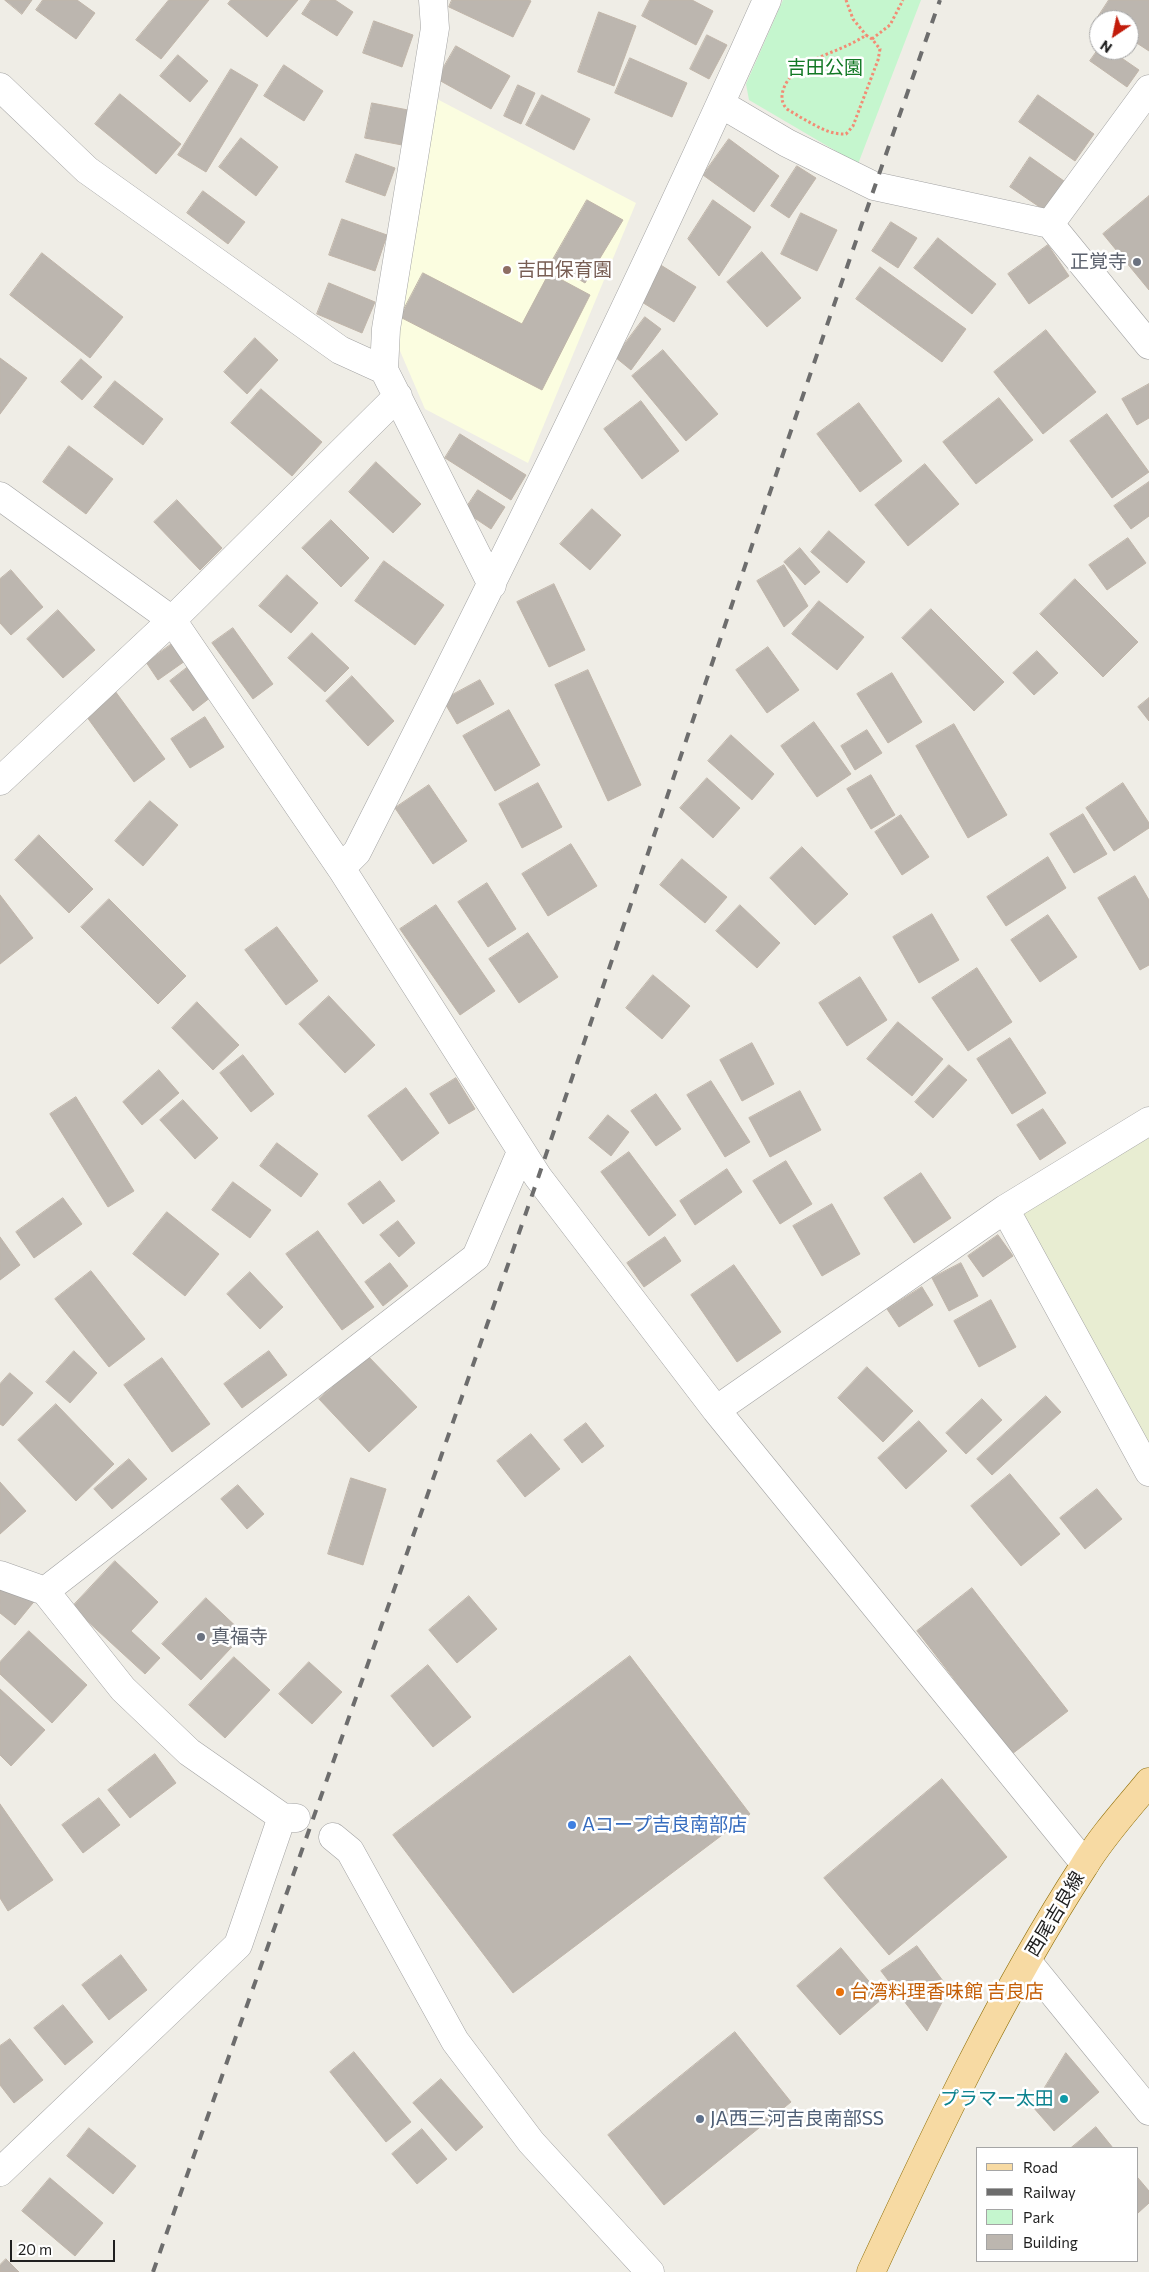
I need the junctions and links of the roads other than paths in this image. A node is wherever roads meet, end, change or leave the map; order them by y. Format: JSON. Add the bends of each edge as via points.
{"nodes":[{"id":1,"x":433,"y":0,"type":"edge"},
{"id":2,"x":767,"y":0,"type":"edge"},
{"id":3,"x":0,"y":87,"type":"edge"},
{"id":4,"x":1149,"y":89,"type":"edge"},
{"id":5,"x":721,"y":104,"type":"junction"},
{"id":6,"x":1050,"y":224,"type":"junction"},
{"id":7,"x":1149,"y":345,"type":"edge"},
{"id":8,"x":384,"y":370,"type":"junction"},
{"id":9,"x":398,"y":396,"type":"junction"},
{"id":10,"x":0,"y":496,"type":"edge"},
{"id":11,"x":492,"y":585,"type":"junction"},
{"id":12,"x":172,"y":620,"type":"junction"},
{"id":13,"x":0,"y":781,"type":"edge"},
{"id":14,"x":341,"y":868,"type":"junction"},
{"id":15,"x":1149,"y":1121,"type":"edge"},
{"id":16,"x":521,"y":1152,"type":"junction"},
{"id":17,"x":1005,"y":1209,"type":"junction"},
{"id":18,"x":716,"y":1410,"type":"junction"},
{"id":19,"x":1149,"y":1472,"type":"edge"},
{"id":20,"x":0,"y":1575,"type":"edge"},
{"id":21,"x":45,"y":1591,"type":"junction"},
{"id":22,"x":1149,"y":1782,"type":"edge"},
{"id":23,"x":333,"y":1838,"type":"dead end"},
{"id":24,"x":1085,"y":1864,"type":"junction"},
{"id":25,"x":1027,"y":1961,"type":"junction"},
{"id":26,"x":1149,"y":2111,"type":"edge"},
{"id":27,"x":0,"y":2172,"type":"edge"},
{"id":28,"x":650,"y":2272,"type":"edge"},
{"id":29,"x":870,"y":2272,"type":"edge"}],
"edges":[{"from":1,"to":8,"type":"street","via":[[435,28],[386,329]]},
{"from":2,"to":5,"type":"street"},
{"from":3,"to":8,"type":"street","via":[[87,170],[340,350]]},
{"from":4,"to":6,"type":"street"},
{"from":5,"to":6,"type":"street","via":[[787,143],[874,186]]},
{"from":5,"to":11,"type":"street"},
{"from":6,"to":7,"type":"street"},
{"from":8,"to":9,"type":"street"},
{"from":9,"to":11,"type":"street"},
{"from":9,"to":12,"type":"street"},
{"from":10,"to":12,"type":"street"},
{"from":11,"to":14,"type":"street","via":[[357,852]]},
{"from":12,"to":13,"type":"street"},
{"from":12,"to":14,"type":"street"},
{"from":14,"to":16,"type":"street"},
{"from":15,"to":17,"type":"street"},
{"from":16,"to":18,"type":"street"},
{"from":16,"to":21,"type":"street","via":[[476,1256]]},
{"from":17,"to":18,"type":"street"},
{"from":17,"to":19,"type":"street"},
{"from":18,"to":24,"type":"street"},
{"from":20,"to":21,"type":"street"},
{"from":21,"to":27,"type":"street","via":[[124,1689],[189,1752],[289,1817],[238,1945]]},
{"from":22,"to":24,"type":"main road","name":"西尾吉良線"},
{"from":23,"to":28,"type":"street","via":[[350,1851],[455,2041],[531,2142]]},
{"from":24,"to":25,"type":"main road","name":"西尾吉良線"},
{"from":25,"to":26,"type":"street"},
{"from":25,"to":29,"type":"main road","name":"西尾吉良線","via":[[936,2134]]}]}
